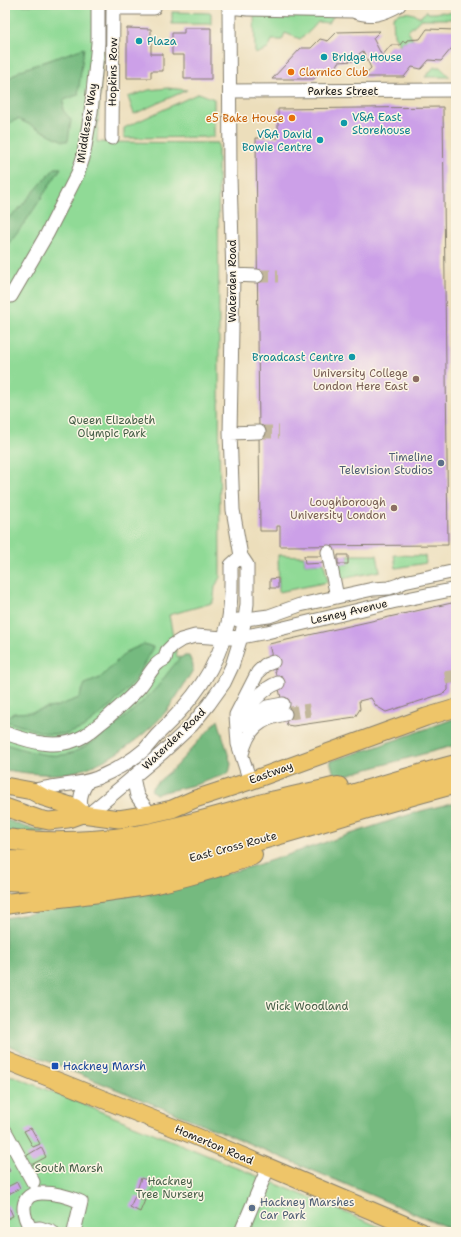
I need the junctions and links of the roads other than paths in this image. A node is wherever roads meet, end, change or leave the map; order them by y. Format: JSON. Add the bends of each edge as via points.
{"nodes":[{"id":1,"x":98,"y":5,"type":"edge"},
{"id":2,"x":399,"y":5,"type":"edge"},
{"id":3,"x":113,"y":6,"type":"edge"},
{"id":4,"x":229,"y":6,"type":"edge"},
{"id":5,"x":154,"y":8,"type":"dead end"},
{"id":6,"x":456,"y":90,"type":"edge"},
{"id":7,"x":230,"y":91,"type":"junction"},
{"id":8,"x":112,"y":138,"type":"dead end"},
{"id":9,"x":233,"y":275,"type":"junction"},
{"id":10,"x":258,"y":276,"type":"tunnel mouth"},
{"id":11,"x":11,"y":296,"type":"dead end"},
{"id":12,"x":259,"y":432,"type":"tunnel mouth"},
{"id":13,"x":230,"y":433,"type":"junction"},
{"id":14,"x":328,"y":552,"type":"dead end"},
{"id":15,"x":241,"y":556,"type":"junction"},
{"id":16,"x":456,"y":571,"type":"edge"},
{"id":17,"x":456,"y":589,"type":"edge"},
{"id":18,"x":337,"y":596,"type":"junction"},
{"id":19,"x":245,"y":619,"type":"junction"},
{"id":20,"x":228,"y":623,"type":"junction"},
{"id":21,"x":241,"y":636,"type":"junction"},
{"id":22,"x":224,"y":638,"type":"junction"},
{"id":23,"x":273,"y":662,"type":"dead end"},
{"id":24,"x":278,"y":683,"type":"dead end"},
{"id":25,"x":456,"y":708,"type":"edge"},
{"id":26,"x":5,"y":732,"type":"edge"},
{"id":27,"x":239,"y":737,"type":"junction"},
{"id":28,"x":242,"y":756,"type":"junction"},
{"id":29,"x":456,"y":764,"type":"edge"},
{"id":30,"x":427,"y":773,"type":"junction"},
{"id":31,"x":133,"y":777,"type":"junction"},
{"id":32,"x":250,"y":780,"type":"junction"},
{"id":33,"x":88,"y":781,"type":"junction"},
{"id":34,"x":456,"y":783,"type":"edge"},
{"id":35,"x":5,"y":786,"type":"edge"},
{"id":36,"x":32,"y":791,"type":"junction"},
{"id":37,"x":5,"y":807,"type":"edge"},
{"id":38,"x":86,"y":814,"type":"junction"},
{"id":39,"x":150,"y":814,"type":"junction"},
{"id":40,"x":338,"y":817,"type":"junction"},
{"id":41,"x":5,"y":839,"type":"edge"},
{"id":42,"x":5,"y":861,"type":"edge"},
{"id":43,"x":5,"y":880,"type":"edge"},
{"id":44,"x":5,"y":904,"type":"edge"},
{"id":45,"x":5,"y":1060,"type":"edge"},
{"id":46,"x":5,"y":1131,"type":"edge"},
{"id":47,"x":268,"y":1168,"type":"junction"},
{"id":48,"x":33,"y":1182,"type":"dead end"},
{"id":49,"x":30,"y":1231,"type":"edge"},
{"id":50,"x":52,"y":1232,"type":"edge"},
{"id":51,"x":74,"y":1232,"type":"edge"},
{"id":52,"x":241,"y":1232,"type":"edge"},
{"id":53,"x":422,"y":1232,"type":"edge"}],
"edges":[{"from":1,"to":11,"type":"street","name":"Middlesex Way","via":[[98,43],[83,158],[50,228]]},
{"from":2,"to":4,"type":"street","via":[[387,11],[363,15],[353,11],[248,9]]},
{"from":3,"to":5,"type":"street"},
{"from":3,"to":8,"type":"street","name":"Hopkins Row"},
{"from":4,"to":7,"type":"street","name":"Waterden Road"},
{"from":6,"to":7,"type":"street","name":"Parkes Street"},
{"from":7,"to":9,"type":"street","name":"Waterden Road"},
{"from":9,"to":10,"type":"street"},
{"from":9,"to":13,"type":"street","name":"Waterden Road"},
{"from":12,"to":13,"type":"street"},
{"from":13,"to":15,"type":"street","name":"Waterden Road","via":[[232,494]]},
{"from":14,"to":18,"type":"street"},
{"from":15,"to":19,"type":"street","name":"Waterden Road","via":[[247,565]]},
{"from":15,"to":20,"type":"street","name":"Waterden Road","via":[[231,565]]},
{"from":16,"to":18,"type":"street","name":"Lesney Avenue","via":[[404,582],[389,588]]},
{"from":17,"to":21,"type":"street","name":"Lesney Avenue"},
{"from":18,"to":19,"type":"street","name":"Lesney Avenue","via":[[269,616]]},
{"from":19,"to":20,"type":"street","name":"Lesney Avenue"},
{"from":19,"to":21,"type":"street","name":"Waterden Road"},
{"from":20,"to":22,"type":"street","name":"Waterden Road"},
{"from":21,"to":22,"type":"street","name":"Lesney Avenue"},
{"from":21,"to":31,"type":"street","name":"Waterden Road","via":[[224,683],[209,704],[192,725]]},
{"from":22,"to":26,"type":"street","name":"Lesney Avenue","via":[[198,635],[181,640],[167,650],[165,659],[158,662],[145,682],[128,699],[79,738],[64,743],[48,744]]},
{"from":22,"to":33,"type":"street","name":"Waterden Road","via":[[206,677],[181,711],[144,750],[117,769]]},
{"from":23,"to":27,"type":"street","via":[[258,672],[236,715]]},
{"from":24,"to":27,"type":"street","via":[[270,685],[262,692],[243,720]]},
{"from":25,"to":32,"type":"main road","name":"Eastway"},
{"from":27,"to":28,"type":"street"},
{"from":27,"to":28,"type":"street","via":[[267,707],[284,709],[277,716],[259,723],[250,732],[245,740]]},
{"from":28,"to":32,"type":"street"},
{"from":29,"to":30,"type":"highway","name":"East Cross Route"},
{"from":30,"to":41,"type":"highway","via":[[383,777],[145,834],[99,840]]},
{"from":30,"to":42,"type":"highway","name":"East Cross Route","via":[[253,825],[159,847],[53,861]]},
{"from":31,"to":38,"type":"street","name":"Waterden Road"},
{"from":31,"to":39,"type":"street","via":[[137,796]]},
{"from":32,"to":39,"type":"main road","name":"Eastway","via":[[172,809]]},
{"from":33,"to":36,"type":"street","name":"Waterden Road"},
{"from":33,"to":38,"type":"street","via":[[82,789],[80,798]]},
{"from":34,"to":40,"type":"highway","name":"East Cross Route"},
{"from":35,"to":36,"type":"main road","name":"Eastway"},
{"from":36,"to":38,"type":"main road","name":"Eastway","via":[[43,798],[74,807]]},
{"from":37,"to":38,"type":"main road","name":"Eastway","via":[[49,820],[68,819]]},
{"from":38,"to":39,"type":"main road","name":"Eastway","via":[[119,819]]},
{"from":40,"to":43,"type":"highway","name":"East Cross Route","via":[[175,862],[97,875]]},
{"from":40,"to":44,"type":"highway","via":[[278,846],[193,874],[118,890]]},
{"from":45,"to":47,"type":"main road","name":"Homerton Road"},
{"from":46,"to":48,"type":"street"},
{"from":47,"to":52,"type":"street"},
{"from":47,"to":53,"type":"main road","name":"Homerton Road"},
{"from":49,"to":50,"type":"street","via":[[40,1228]]},
{"from":49,"to":51,"type":"street","via":[[24,1205],[34,1194],[42,1193],[70,1197],[81,1202]]}]}
